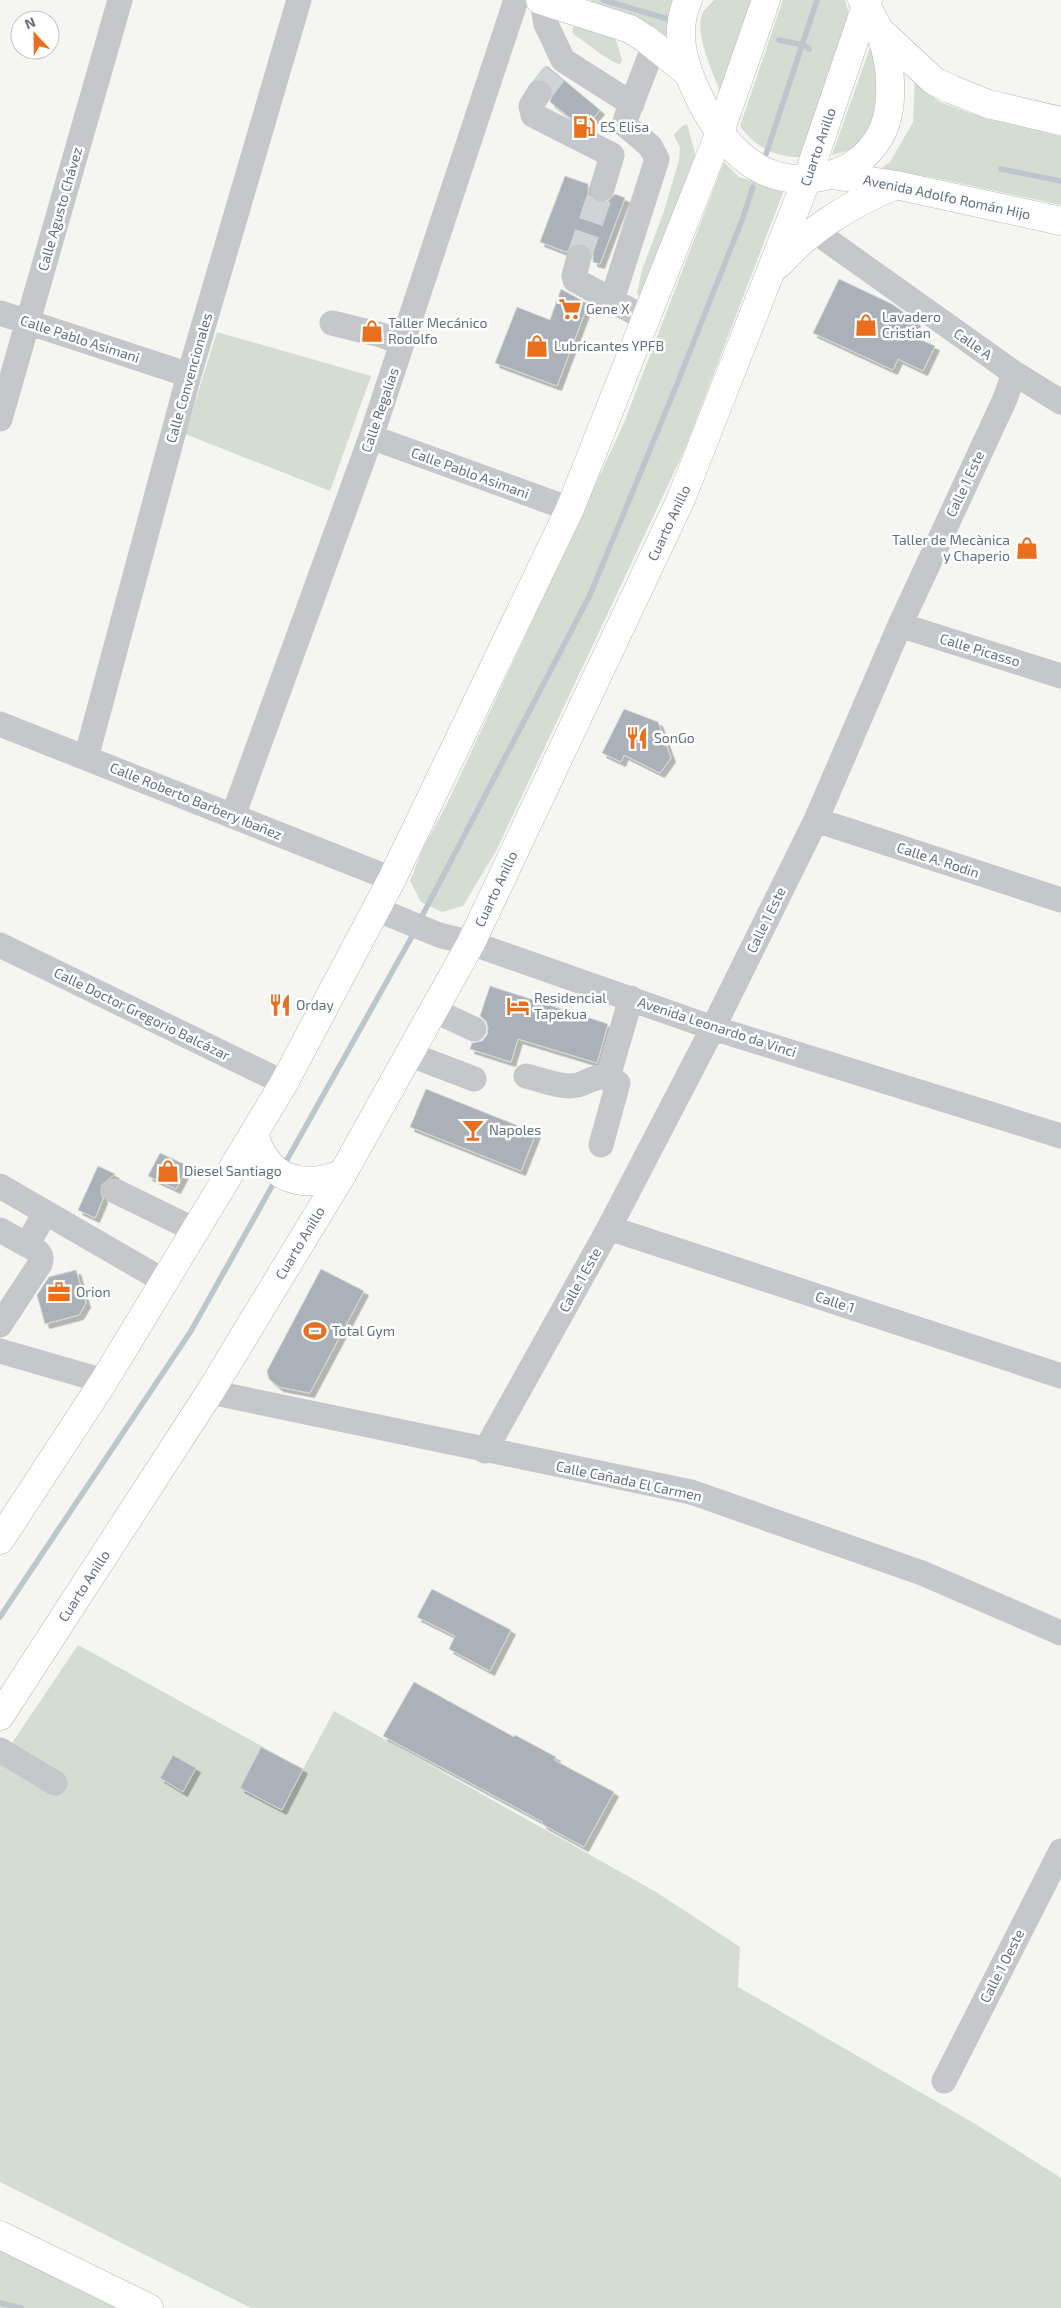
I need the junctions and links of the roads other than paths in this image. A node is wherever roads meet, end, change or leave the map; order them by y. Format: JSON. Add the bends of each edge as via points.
{"nodes":[{"id":1,"x":120,"y":0,"type":"edge"},
{"id":2,"x":298,"y":0,"type":"edge"},
{"id":3,"x":533,"y":0,"type":"edge"},
{"id":4,"x":688,"y":0,"type":"edge"},
{"id":5,"x":766,"y":0,"type":"edge"},
{"id":6,"x":865,"y":2,"type":"edge"},
{"id":7,"x":879,"y":30,"type":"junction"},
{"id":8,"x":654,"y":46,"type":"junction"},
{"id":9,"x":688,"y":73,"type":"junction"},
{"id":10,"x":539,"y":93,"type":"tunnel mouth"},
{"id":11,"x":628,"y":114,"type":"junction"},
{"id":12,"x":1061,"y":122,"type":"edge"},
{"id":13,"x":720,"y":132,"type":"junction"},
{"id":14,"x":612,"y":156,"type":"junction"},
{"id":15,"x":820,"y":177,"type":"junction"},
{"id":16,"x":896,"y":185,"type":"junction"},
{"id":17,"x":602,"y":189,"type":"tunnel mouth"},
{"id":18,"x":1061,"y":221,"type":"edge"},
{"id":19,"x":814,"y":230,"type":"junction"},
{"id":20,"x":579,"y":257,"type":"tunnel mouth"},
{"id":21,"x":771,"y":272,"type":"junction"},
{"id":22,"x":612,"y":300,"type":"junction"},
{"id":23,"x":0,"y":313,"type":"edge"},
{"id":24,"x":646,"y":319,"type":"junction"},
{"id":25,"x":28,"y":322,"type":"junction"},
{"id":26,"x":332,"y":323,"type":"dead end"},
{"id":27,"x":402,"y":343,"type":"junction"},
{"id":28,"x":1014,"y":373,"type":"junction"},
{"id":29,"x":189,"y":374,"type":"junction"},
{"id":30,"x":1061,"y":402,"type":"edge"},
{"id":31,"x":0,"y":419,"type":"edge"},
{"id":32,"x":371,"y":438,"type":"junction"},
{"id":33,"x":570,"y":509,"type":"junction"},
{"id":34,"x":900,"y":625,"type":"junction"},
{"id":35,"x":1061,"y":676,"type":"edge"},
{"id":36,"x":0,"y":724,"type":"edge"},
{"id":37,"x":86,"y":758,"type":"junction"},
{"id":38,"x":233,"y":816,"type":"junction"},
{"id":39,"x":816,"y":820,"type":"junction"},
{"id":40,"x":392,"y":879,"type":"junction"},
{"id":41,"x":1061,"y":900,"type":"edge"},
{"id":42,"x":376,"y":909,"type":"junction"},
{"id":43,"x":471,"y":943,"type":"junction"},
{"id":44,"x":0,"y":944,"type":"edge"},
{"id":45,"x":631,"y":998,"type":"junction"},
{"id":46,"x":433,"y":1010,"type":"junction"},
{"id":47,"x":713,"y":1028,"type":"junction"},
{"id":48,"x":474,"y":1029,"type":"dead end"},
{"id":49,"x":409,"y":1054,"type":"junction"},
{"id":50,"x":526,"y":1076,"type":"dead end"},
{"id":51,"x":608,"y":1077,"type":"junction"},
{"id":52,"x":474,"y":1079,"type":"dead end"},
{"id":53,"x":284,"y":1084,"type":"junction"},
{"id":54,"x":254,"y":1133,"type":"junction"},
{"id":55,"x":1061,"y":1136,"type":"edge"},
{"id":56,"x":601,"y":1145,"type":"dead end"},
{"id":57,"x":343,"y":1173,"type":"junction"},
{"id":58,"x":283,"y":1180,"type":"junction"},
{"id":59,"x":224,"y":1182,"type":"junction"},
{"id":60,"x":0,"y":1186,"type":"edge"},
{"id":61,"x":115,"y":1191,"type":"dead end"},
{"id":62,"x":45,"y":1212,"type":"junction"},
{"id":63,"x":315,"y":1219,"type":"junction"},
{"id":64,"x":609,"y":1228,"type":"junction"},
{"id":65,"x":0,"y":1230,"type":"edge"},
{"id":66,"x":195,"y":1230,"type":"junction"},
{"id":67,"x":27,"y":1245,"type":"junction"},
{"id":68,"x":164,"y":1281,"type":"junction"},
{"id":69,"x":0,"y":1325,"type":"edge"},
{"id":70,"x":0,"y":1351,"type":"edge"},
{"id":71,"x":1061,"y":1376,"type":"edge"},
{"id":72,"x":104,"y":1381,"type":"junction"},
{"id":73,"x":210,"y":1392,"type":"junction"},
{"id":74,"x":485,"y":1451,"type":"junction"},
{"id":75,"x":0,"y":1540,"type":"edge"},
{"id":76,"x":1061,"y":1633,"type":"edge"},
{"id":77,"x":0,"y":1716,"type":"edge"},
{"id":78,"x":0,"y":1750,"type":"edge"},
{"id":79,"x":54,"y":1783,"type":"dead end"},
{"id":80,"x":1061,"y":1851,"type":"edge"},
{"id":81,"x":944,"y":2081,"type":"dead end"},
{"id":82,"x":0,"y":2234,"type":"edge"},
{"id":83,"x":149,"y":2308,"type":"edge"}],
"edges":[{"from":1,"to":25,"type":"street","name":"Calle Agusto Chávez"},
{"from":2,"to":29,"type":"street","name":"Calle Convencionales"},
{"from":3,"to":8,"type":"main road","via":[[630,29]]},
{"from":3,"to":11,"type":"street","via":[[546,24],[559,67]]},
{"from":3,"to":27,"type":"street","name":"Calle Regalías"},
{"from":4,"to":9,"type":"main road","name":"Avenida Adolfo Román Hijo","via":[[680,34]]},
{"from":5,"to":13,"type":"main road"},
{"from":6,"to":7,"type":"main road"},
{"from":6,"to":15,"type":"main road","name":"Cuarto Anillo"},
{"from":7,"to":12,"type":"main road","via":[[934,81],[988,104]]},
{"from":7,"to":15,"type":"main road","via":[[890,74],[885,123],[880,135],[855,163]]},
{"from":8,"to":9,"type":"main road"},
{"from":8,"to":11,"type":"street"},
{"from":9,"to":13,"type":"main road","name":"Avenida Adolfo Román Hijo"},
{"from":10,"to":14,"type":"street","via":[[532,106],[533,115]]},
{"from":11,"to":14,"type":"street"},
{"from":11,"to":22,"type":"street","via":[[656,159]]},
{"from":13,"to":15,"type":"main road","name":"Avenida Adolfo Román Hijo","via":[[743,158],[761,170],[784,176]]},
{"from":13,"to":24,"type":"main road"},
{"from":14,"to":17,"type":"street"},
{"from":15,"to":16,"type":"main road","name":"Avenida Adolfo Román Hijo"},
{"from":15,"to":21,"type":"main road","name":"Cuarto Anillo"},
{"from":16,"to":18,"type":"main road","name":"Avenida Adolfo Román Hijo"},
{"from":16,"to":19,"type":"main road","via":[[867,197]]},
{"from":19,"to":21,"type":"main road"},
{"from":19,"to":28,"type":"street","name":"Calle A"},
{"from":20,"to":22,"type":"street","via":[[575,280]]},
{"from":21,"to":43,"type":"main road","name":"Cuarto Anillo","via":[[681,499]]},
{"from":22,"to":24,"type":"street"},
{"from":23,"to":25,"type":"street","name":"Calle Pablo Asimani"},
{"from":24,"to":33,"type":"main road"},
{"from":25,"to":29,"type":"street","name":"Calle Pablo Asimani"},
{"from":25,"to":31,"type":"street","name":"Calle Agusto Chávez"},
{"from":26,"to":27,"type":"street"},
{"from":27,"to":32,"type":"street","name":"Calle Regalías"},
{"from":28,"to":30,"type":"street","name":"Calle A"},
{"from":28,"to":34,"type":"street","name":"Calle 1 Este","via":[[1005,399]]},
{"from":29,"to":37,"type":"street","name":"Calle Convencionales"},
{"from":32,"to":33,"type":"street","name":"Calle Pablo Asimani"},
{"from":32,"to":38,"type":"street","name":"Calle Regalías"},
{"from":33,"to":40,"type":"main road"},
{"from":34,"to":35,"type":"street","name":"Calle Picasso"},
{"from":34,"to":39,"type":"street","name":"Calle 1 Este"},
{"from":36,"to":37,"type":"street","name":"Calle Roberto Barbery Ibañez"},
{"from":37,"to":38,"type":"street","name":"Calle Roberto Barbery Ibañez"},
{"from":38,"to":40,"type":"street","name":"Calle Roberto Barbery Ibañez"},
{"from":39,"to":41,"type":"street","name":"Calle A. Rodin"},
{"from":39,"to":47,"type":"street","name":"Calle 1 Este"},
{"from":40,"to":42,"type":"main road"},
{"from":42,"to":43,"type":"street","name":"Avenida Leonardo da Vinci","via":[[439,935]]},
{"from":42,"to":53,"type":"main road"},
{"from":43,"to":45,"type":"street","name":"Avenida Leonardo da Vinci"},
{"from":43,"to":46,"type":"main road","name":"Cuarto Anillo"},
{"from":44,"to":53,"type":"street","name":"Calle Doctor Gregorio Balcázar"},
{"from":45,"to":47,"type":"street","name":"Avenida Leonardo da Vinci"},
{"from":45,"to":51,"type":"street"},
{"from":46,"to":48,"type":"street"},
{"from":46,"to":49,"type":"main road","name":"Cuarto Anillo"},
{"from":47,"to":55,"type":"street","name":"Avenida Leonardo da Vinci"},
{"from":47,"to":64,"type":"street","name":"Calle 1 Este"},
{"from":49,"to":52,"type":"street"},
{"from":49,"to":57,"type":"main road","name":"Cuarto Anillo"},
{"from":50,"to":51,"type":"street","via":[[569,1086],[590,1078]]},
{"from":51,"to":56,"type":"street","via":[[619,1085]]},
{"from":53,"to":54,"type":"main road"},
{"from":54,"to":58,"type":"main road","via":[[265,1160]]},
{"from":54,"to":59,"type":"main road"},
{"from":57,"to":58,"type":"main road","via":[[312,1182]]},
{"from":57,"to":63,"type":"main road","name":"Cuarto Anillo"},
{"from":58,"to":59,"type":"main road","via":[[254,1175],[238,1176]]},
{"from":58,"to":63,"type":"main road","via":[[311,1206]]},
{"from":59,"to":66,"type":"main road"},
{"from":60,"to":62,"type":"street"},
{"from":61,"to":66,"type":"street"},
{"from":62,"to":67,"type":"street"},
{"from":62,"to":68,"type":"street"},
{"from":63,"to":73,"type":"main road","name":"Cuarto Anillo"},
{"from":64,"to":71,"type":"street","name":"Calle 1"},
{"from":64,"to":74,"type":"street","name":"Calle 1 Este"},
{"from":65,"to":67,"type":"street"},
{"from":66,"to":68,"type":"main road"},
{"from":67,"to":69,"type":"street","via":[[42,1258]]},
{"from":68,"to":72,"type":"main road"},
{"from":70,"to":72,"type":"street"},
{"from":72,"to":75,"type":"main road"},
{"from":73,"to":74,"type":"street","name":"Calle Cañada El Carmen"},
{"from":73,"to":77,"type":"main road","name":"Cuarto Anillo"},
{"from":74,"to":76,"type":"street","name":"Calle Cañada El Carmen","via":[[691,1492],[922,1573]]},
{"from":78,"to":79,"type":"street"},
{"from":80,"to":81,"type":"street","name":"Calle 1 Oeste"},
{"from":82,"to":83,"type":"main road"}]}
